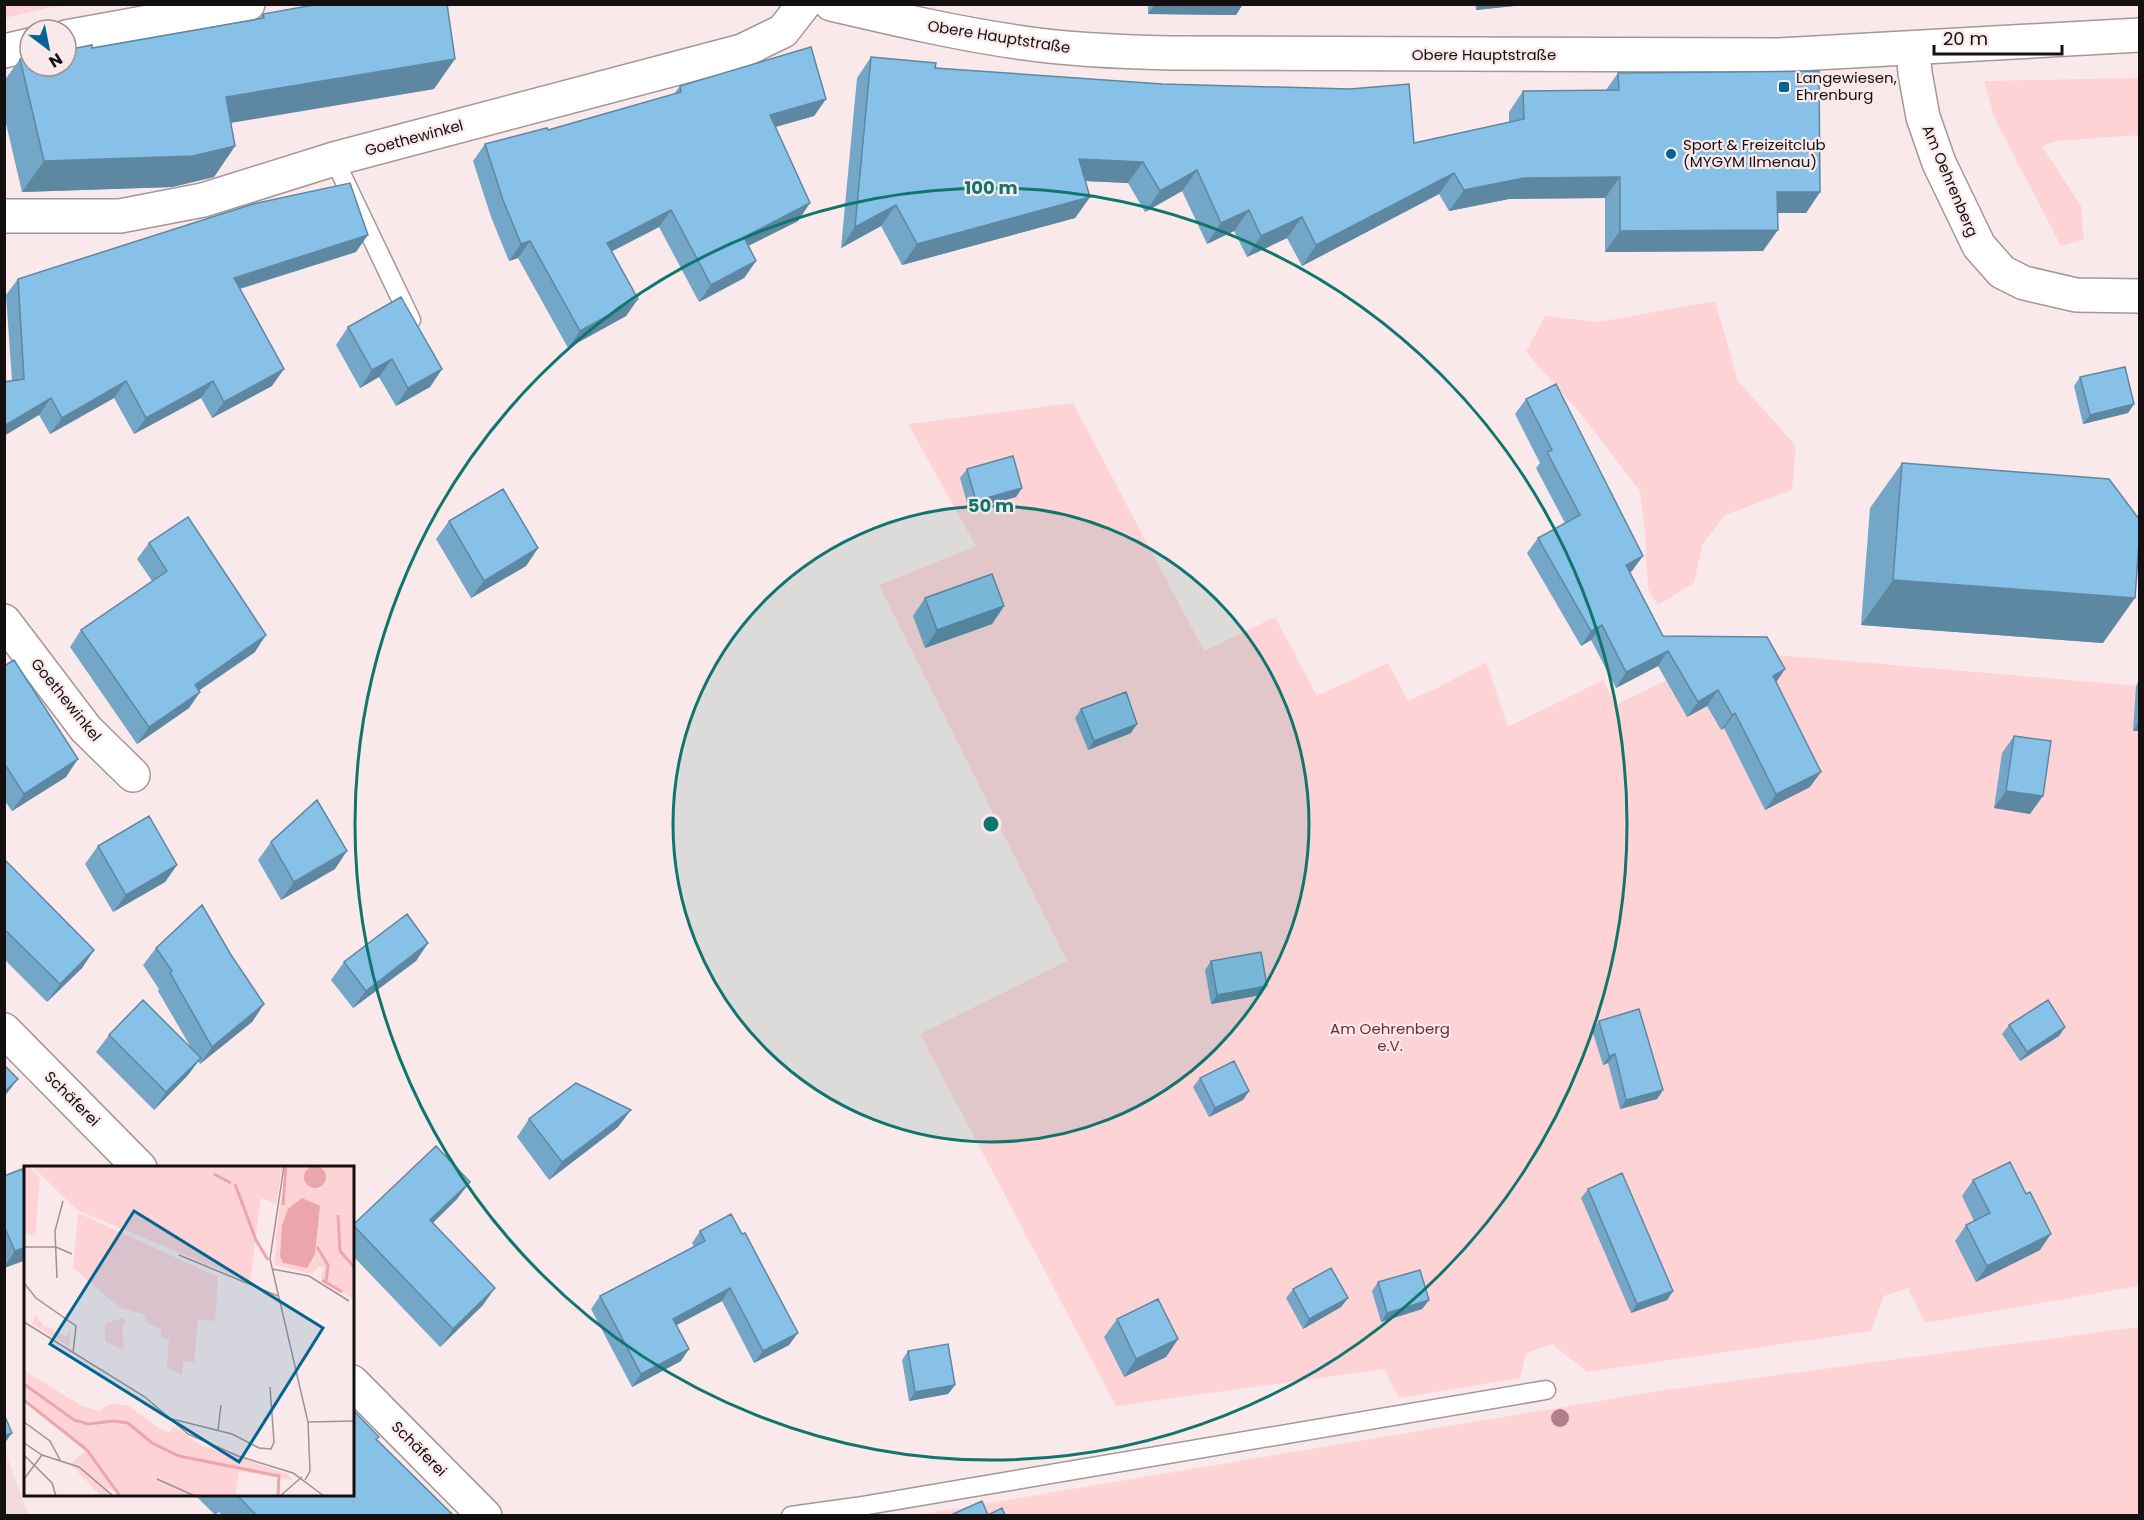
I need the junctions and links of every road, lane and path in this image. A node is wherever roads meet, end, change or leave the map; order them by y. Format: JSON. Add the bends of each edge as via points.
{"nodes":[{"id":1,"x":248,"y":4,"type":"edge"},
{"id":2,"x":804,"y":4,"type":"edge"},
{"id":3,"x":831,"y":4,"type":"edge"},
{"id":4,"x":78,"y":35,"type":"edge"},
{"id":5,"x":2139,"y":35,"type":"edge"},
{"id":6,"x":1913,"y":49,"type":"junction"},
{"id":7,"x":334,"y":159,"type":"junction"},
{"id":8,"x":4,"y":216,"type":"edge"},
{"id":9,"x":2139,"y":296,"type":"edge"},
{"id":10,"x":422,"y":340,"type":"edge"},
{"id":11,"x":4,"y":621,"type":"edge"},
{"id":12,"x":133,"y":775,"type":"dead end"},
{"id":13,"x":4,"y":1030,"type":"edge"},
{"id":14,"x":139,"y":1166,"type":"edge"},
{"id":15,"x":354,"y":1384,"type":"edge"},
{"id":16,"x":1546,"y":1390,"type":"dead end"},
{"id":17,"x":485,"y":1515,"type":"edge"},
{"id":18,"x":790,"y":1515,"type":"edge"}],
"edges":[{"from":1,"to":4,"type":"street"},
{"from":2,"to":7,"type":"street","name":"Goethewinkel","via":[[783,32],[742,51]]},
{"from":3,"to":6,"type":"street","name":"Obere Hauptstraße","via":[[1025,43],[1104,51],[1779,55]]},
{"from":5,"to":6,"type":"street","name":"Obere Hauptstraße"},
{"from":6,"to":9,"type":"street","name":"Am Oehrenberg","via":[[1926,126],[1939,164],[1979,246],[2002,272],[2024,283],[2076,295]]},
{"from":7,"to":8,"type":"street","name":"Goethewinkel","via":[[203,200],[120,216]]},
{"from":7,"to":10,"type":"lane"},
{"from":11,"to":12,"type":"street","name":"Goethewinkel","via":[[86,729]]},
{"from":13,"to":14,"type":"street","name":"Schäferei"},
{"from":15,"to":17,"type":"street","name":"Schäferei"},
{"from":16,"to":18,"type":"lane"}]}
